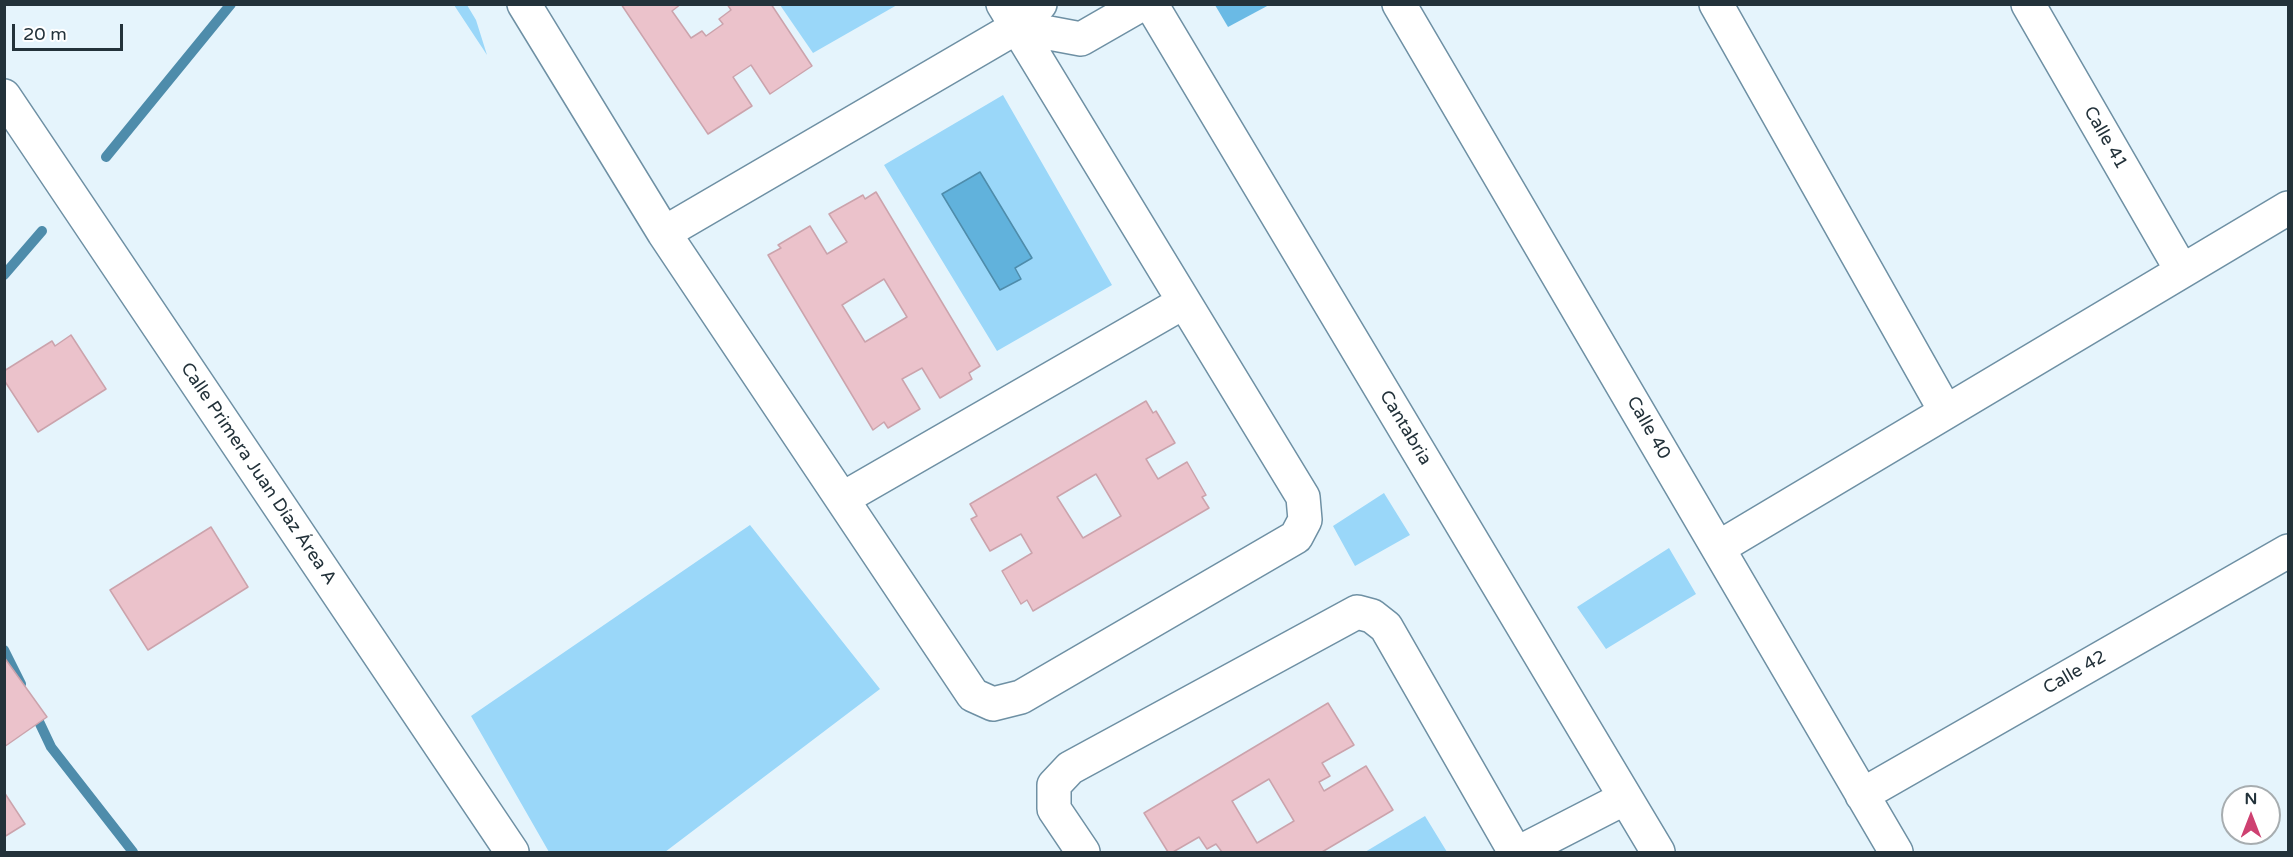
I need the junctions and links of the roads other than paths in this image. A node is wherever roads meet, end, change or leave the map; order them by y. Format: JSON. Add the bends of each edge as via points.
{"nodes":[{"id":1,"x":524,"y":4,"type":"edge"},
{"id":2,"x":1040,"y":4,"type":"edge"},
{"id":3,"x":1142,"y":4,"type":"edge"},
{"id":4,"x":1151,"y":4,"type":"edge"},
{"id":5,"x":1399,"y":4,"type":"edge"},
{"id":6,"x":1716,"y":4,"type":"edge"},
{"id":7,"x":2028,"y":4,"type":"edge"},
{"id":8,"x":1010,"y":16,"type":"edge"},
{"id":9,"x":4,"y":96,"type":"edge"},
{"id":10,"x":2289,"y":208,"type":"edge"},
{"id":11,"x":664,"y":233,"type":"junction"},
{"id":12,"x":2182,"y":271,"type":"junction"},
{"id":13,"x":1184,"y":302,"type":"junction"},
{"id":14,"x":1946,"y":412,"type":"junction"},
{"id":15,"x":842,"y":499,"type":"junction"},
{"id":16,"x":1718,"y":548,"type":"junction"},
{"id":17,"x":2289,"y":550,"type":"edge"},
{"id":18,"x":1862,"y":795,"type":"junction"},
{"id":19,"x":1630,"y":806,"type":"junction"},
{"id":20,"x":512,"y":852,"type":"edge"},
{"id":21,"x":1083,"y":852,"type":"edge"},
{"id":22,"x":1517,"y":852,"type":"edge"},
{"id":23,"x":1562,"y":852,"type":"edge"},
{"id":24,"x":1658,"y":852,"type":"edge"},
{"id":25,"x":1896,"y":852,"type":"edge"}],
"edges":[{"from":1,"to":11,"type":"street"},
{"from":2,"to":8,"type":"street"},
{"from":3,"to":8,"type":"street","via":[[1081,39]]},
{"from":4,"to":19,"type":"street","name":"Cantabria"},
{"from":5,"to":16,"type":"street","name":"Calle 40"},
{"from":6,"to":14,"type":"street"},
{"from":7,"to":12,"type":"street","name":"Calle 41"},
{"from":8,"to":11,"type":"street"},
{"from":8,"to":13,"type":"street"},
{"from":9,"to":20,"type":"street","name":"Calle Primera Juan Díaz Área A"},
{"from":10,"to":12,"type":"street"},
{"from":11,"to":15,"type":"street"},
{"from":12,"to":14,"type":"street"},
{"from":13,"to":15,"type":"street"},
{"from":13,"to":15,"type":"street","via":[[1304,497],[1305,520],[1296,537],[1021,697],[993,704],[973,695]]},
{"from":14,"to":16,"type":"street"},
{"from":16,"to":18,"type":"street","name":"Calle 40"},
{"from":17,"to":18,"type":"street","name":"Calle 42"},
{"from":18,"to":25,"type":"street","name":"Calle 40"},
{"from":19,"to":22,"type":"street"},
{"from":19,"to":23,"type":"street"},
{"from":19,"to":24,"type":"street","name":"Cantabria"},
{"from":21,"to":22,"type":"street","via":[[1054,810],[1054,785],[1070,768],[1357,612],[1372,616],[1386,627]]}]}
